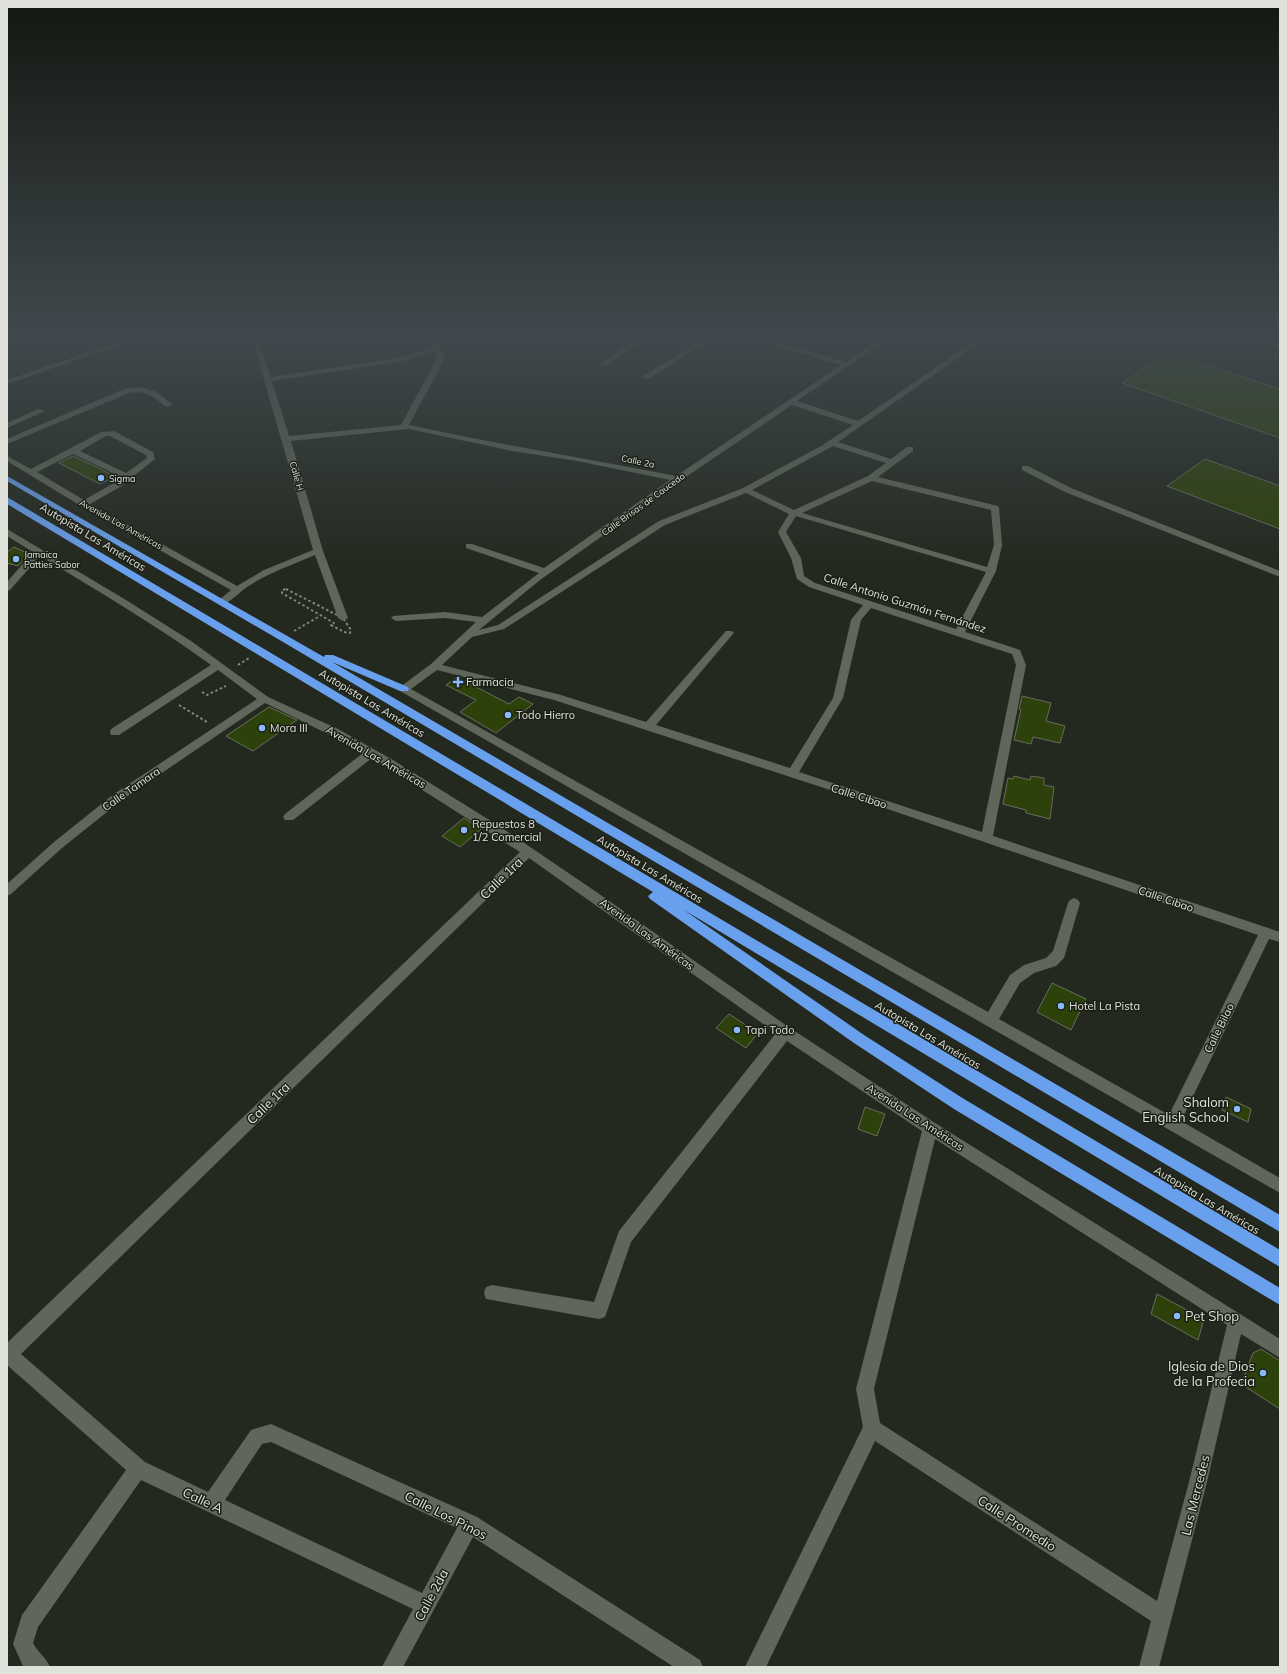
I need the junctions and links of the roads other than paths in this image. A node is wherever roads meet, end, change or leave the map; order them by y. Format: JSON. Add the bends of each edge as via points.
{"nodes":[{"id":1,"x":41,"y":411,"type":"dead end"},
{"id":2,"x":80,"y":411,"type":"edge"},
{"id":3,"x":277,"y":411,"type":"edge"},
{"id":4,"x":413,"y":411,"type":"edge"},
{"id":5,"x":777,"y":411,"type":"edge"},
{"id":6,"x":819,"y":411,"type":"edge"},
{"id":7,"x":878,"y":411,"type":"edge"},
{"id":8,"x":859,"y":424,"type":"junction"},
{"id":9,"x":7,"y":426,"type":"edge"},
{"id":10,"x":404,"y":427,"type":"junction"},
{"id":11,"x":286,"y":439,"type":"junction"},
{"id":12,"x":7,"y":442,"type":"edge"},
{"id":13,"x":832,"y":443,"type":"junction"},
{"id":14,"x":910,"y":450,"type":"dead end"},
{"id":15,"x":73,"y":451,"type":"junction"},
{"id":16,"x":7,"y":458,"type":"edge"},
{"id":17,"x":892,"y":462,"type":"junction"},
{"id":18,"x":1025,"y":468,"type":"dead end"},
{"id":19,"x":31,"y":472,"type":"junction"},
{"id":20,"x":126,"y":477,"type":"junction"},
{"id":21,"x":7,"y":478,"type":"edge"},
{"id":22,"x":871,"y":478,"type":"junction"},
{"id":23,"x":677,"y":479,"type":"junction"},
{"id":24,"x":746,"y":490,"type":"junction"},
{"id":25,"x":7,"y":500,"type":"edge"},
{"id":26,"x":84,"y":504,"type":"junction"},
{"id":27,"x":794,"y":513,"type":"junction"},
{"id":28,"x":7,"y":532,"type":"edge"},
{"id":29,"x":469,"y":546,"type":"dead end"},
{"id":30,"x":40,"y":551,"type":"junction"},
{"id":31,"x":318,"y":551,"type":"junction"},
{"id":32,"x":991,"y":571,"type":"junction"},
{"id":33,"x":546,"y":572,"type":"junction"},
{"id":34,"x":1280,"y":574,"type":"edge"},
{"id":35,"x":7,"y":588,"type":"edge"},
{"id":36,"x":236,"y":589,"type":"junction"},
{"id":37,"x":222,"y":602,"type":"junction"},
{"id":38,"x":869,"y":604,"type":"junction"},
{"id":39,"x":343,"y":618,"type":"dead end"},
{"id":40,"x":396,"y":618,"type":"dead end"},
{"id":41,"x":484,"y":620,"type":"junction"},
{"id":42,"x":729,"y":633,"type":"dead end"},
{"id":43,"x":959,"y":633,"type":"junction"},
{"id":44,"x":471,"y":634,"type":"junction"},
{"id":45,"x":282,"y":637,"type":"junction"},
{"id":46,"x":219,"y":664,"type":"junction"},
{"id":47,"x":435,"y":666,"type":"junction"},
{"id":48,"x":404,"y":689,"type":"junction"},
{"id":49,"x":264,"y":699,"type":"junction"},
{"id":50,"x":648,"y":727,"type":"junction"},
{"id":51,"x":115,"y":732,"type":"dead end"},
{"id":52,"x":371,"y":753,"type":"junction"},
{"id":53,"x":792,"y":774,"type":"junction"},
{"id":54,"x":289,"y":817,"type":"dead end"},
{"id":55,"x":987,"y":838,"type":"junction"},
{"id":56,"x":576,"y":841,"type":"junction"},
{"id":57,"x":529,"y":851,"type":"junction"},
{"id":58,"x":7,"y":891,"type":"edge"},
{"id":59,"x":1074,"y":903,"type":"dead end"},
{"id":60,"x":1266,"y":932,"type":"junction"},
{"id":61,"x":1280,"y":937,"type":"edge"},
{"id":62,"x":991,"y":1020,"type":"junction"},
{"id":63,"x":785,"y":1032,"type":"junction"},
{"id":64,"x":1172,"y":1124,"type":"junction"},
{"id":65,"x":930,"y":1128,"type":"junction"},
{"id":66,"x":1280,"y":1186,"type":"edge"},
{"id":67,"x":1280,"y":1224,"type":"edge"},
{"id":68,"x":1280,"y":1258,"type":"edge"},
{"id":69,"x":492,"y":1293,"type":"dead end"},
{"id":70,"x":1280,"y":1297,"type":"edge"},
{"id":71,"x":1236,"y":1321,"type":"junction"},
{"id":72,"x":1280,"y":1349,"type":"edge"},
{"id":73,"x":8,"y":1354,"type":"edge"},
{"id":74,"x":872,"y":1428,"type":"junction"},
{"id":75,"x":138,"y":1469,"type":"junction"},
{"id":76,"x":211,"y":1504,"type":"junction"},
{"id":77,"x":470,"y":1524,"type":"junction"},
{"id":78,"x":426,"y":1605,"type":"junction"},
{"id":79,"x":1163,"y":1617,"type":"junction"},
{"id":80,"x":40,"y":1667,"type":"edge"},
{"id":81,"x":392,"y":1667,"type":"edge"},
{"id":82,"x":694,"y":1667,"type":"edge"},
{"id":83,"x":756,"y":1667,"type":"edge"},
{"id":84,"x":1149,"y":1667,"type":"edge"}],
"edges":[{"from":1,"to":9,"type":"street"},
{"from":2,"to":12,"type":"street"},
{"from":3,"to":11,"type":"street","name":"Calle H"},
{"from":4,"to":10,"type":"street"},
{"from":5,"to":23,"type":"street","name":"Calle Brisas de Caucedo"},
{"from":6,"to":8,"type":"street"},
{"from":7,"to":8,"type":"street"},
{"from":8,"to":13,"type":"street"},
{"from":10,"to":11,"type":"street","name":"Calle 2a"},
{"from":10,"to":23,"type":"street","name":"Calle 2a","via":[[512,450],[577,459]]},
{"from":11,"to":31,"type":"street","name":"Calle H"},
{"from":13,"to":17,"type":"street"},
{"from":13,"to":24,"type":"street"},
{"from":14,"to":17,"type":"street"},
{"from":15,"to":19,"type":"street"},
{"from":15,"to":20,"type":"street"},
{"from":15,"to":20,"type":"street","via":[[110,433],[150,454],[151,459]]},
{"from":16,"to":19,"type":"street","name":"Avenida Las Américas"},
{"from":17,"to":22,"type":"street"},
{"from":18,"to":34,"type":"street","via":[[1068,490]]},
{"from":19,"to":26,"type":"street","name":"Avenida Las Américas"},
{"from":20,"to":26,"type":"street"},
{"from":21,"to":37,"type":"highway","name":"Autopista Las Américas"},
{"from":22,"to":27,"type":"street"},
{"from":22,"to":32,"type":"street","via":[[995,508],[998,545]]},
{"from":23,"to":33,"type":"street","name":"Calle Brisas de Caucedo"},
{"from":24,"to":27,"type":"street"},
{"from":24,"to":44,"type":"street","via":[[662,523],[501,627]]},
{"from":25,"to":56,"type":"highway","name":"Autopista Las Américas"},
{"from":26,"to":36,"type":"street","name":"Avenida Las Américas"},
{"from":27,"to":32,"type":"street"},
{"from":27,"to":38,"type":"street","name":"Calle Antonio Guzmán Fernández","via":[[782,532],[796,558],[800,577],[812,585]]},
{"from":28,"to":30,"type":"street","name":"Avenida Las Américas"},
{"from":29,"to":33,"type":"street"},
{"from":30,"to":35,"type":"street"},
{"from":30,"to":46,"type":"street","name":"Avenida Las Américas"},
{"from":31,"to":36,"type":"street","via":[[258,576]]},
{"from":31,"to":39,"type":"street","name":"Calle H"},
{"from":32,"to":43,"type":"street"},
{"from":33,"to":41,"type":"street","name":"Calle Brisas de Caucedo"},
{"from":36,"to":37,"type":"street"},
{"from":37,"to":45,"type":"highway","name":"Autopista Las Américas"},
{"from":38,"to":43,"type":"street","name":"Calle Antonio Guzmán Fernández"},
{"from":38,"to":53,"type":"street","via":[[856,620],[838,698]]},
{"from":40,"to":41,"type":"street","via":[[445,615]]},
{"from":41,"to":44,"type":"street","name":"Calle Brisas de Caucedo"},
{"from":42,"to":50,"type":"street"},
{"from":43,"to":55,"type":"street","name":"Calle Antonio Guzmán Fernández","via":[[1016,652],[1021,665]]},
{"from":44,"to":47,"type":"street","name":"Calle Brisas de Caucedo"},
{"from":45,"to":48,"type":"highway"},
{"from":45,"to":67,"type":"highway","name":"Autopista Las Américas"},
{"from":46,"to":49,"type":"street","name":"Avenida Las Américas"},
{"from":46,"to":51,"type":"street"},
{"from":47,"to":48,"type":"street","name":"Calle Brisas de Caucedo"},
{"from":47,"to":50,"type":"street","name":"Calle Cibao","via":[[557,697]]},
{"from":48,"to":62,"type":"street"},
{"from":49,"to":52,"type":"street","name":"Avenida Las Américas","via":[[327,728]]},
{"from":49,"to":58,"type":"street","name":"Calle Tamara","via":[[113,801],[58,845]]},
{"from":50,"to":53,"type":"street","name":"Calle Cibao"},
{"from":52,"to":54,"type":"street"},
{"from":52,"to":57,"type":"street","name":"Avenida Las Américas"},
{"from":53,"to":55,"type":"street","name":"Calle Cibao"},
{"from":55,"to":60,"type":"street","name":"Calle Cibao"},
{"from":56,"to":68,"type":"highway","name":"Autopista Las Américas"},
{"from":56,"to":70,"type":"highway","via":[[859,1039],[952,1100]]},
{"from":57,"to":63,"type":"street","name":"Avenida Las Américas"},
{"from":57,"to":73,"type":"street","name":"Calle 1ra"},
{"from":59,"to":62,"type":"street","via":[[1058,954],[1051,962],[1029,969],[1015,979]]},
{"from":60,"to":61,"type":"street","name":"Calle Cibao"},
{"from":60,"to":64,"type":"street","name":"Calle Bilao"},
{"from":62,"to":64,"type":"street"},
{"from":63,"to":65,"type":"street","name":"Avenida Las Américas"},
{"from":63,"to":69,"type":"street","via":[[625,1237],[599,1311]]},
{"from":64,"to":66,"type":"street"},
{"from":65,"to":71,"type":"street","name":"Avenida Las Américas"},
{"from":65,"to":74,"type":"street","via":[[865,1389]]},
{"from":71,"to":72,"type":"street","name":"Avenida Las Américas"},
{"from":71,"to":79,"type":"street","name":"Las Mercedes"},
{"from":73,"to":75,"type":"street","name":"Calle A"},
{"from":74,"to":79,"type":"street","name":"Calle Promedio"},
{"from":74,"to":83,"type":"street"},
{"from":75,"to":76,"type":"street","name":"Calle A"},
{"from":75,"to":80,"type":"street","via":[[29,1622],[22,1644],[30,1660]]},
{"from":76,"to":77,"type":"street","name":"Calle Los Pinos","via":[[257,1436],[271,1432]]},
{"from":76,"to":78,"type":"street","name":"Calle A"},
{"from":77,"to":78,"type":"street","name":"Calle 2da"},
{"from":77,"to":82,"type":"street","name":"Calle Los Pinos"},
{"from":78,"to":81,"type":"street","name":"Calle 2da"},
{"from":79,"to":84,"type":"street","name":"Las Mercedes"}]}
